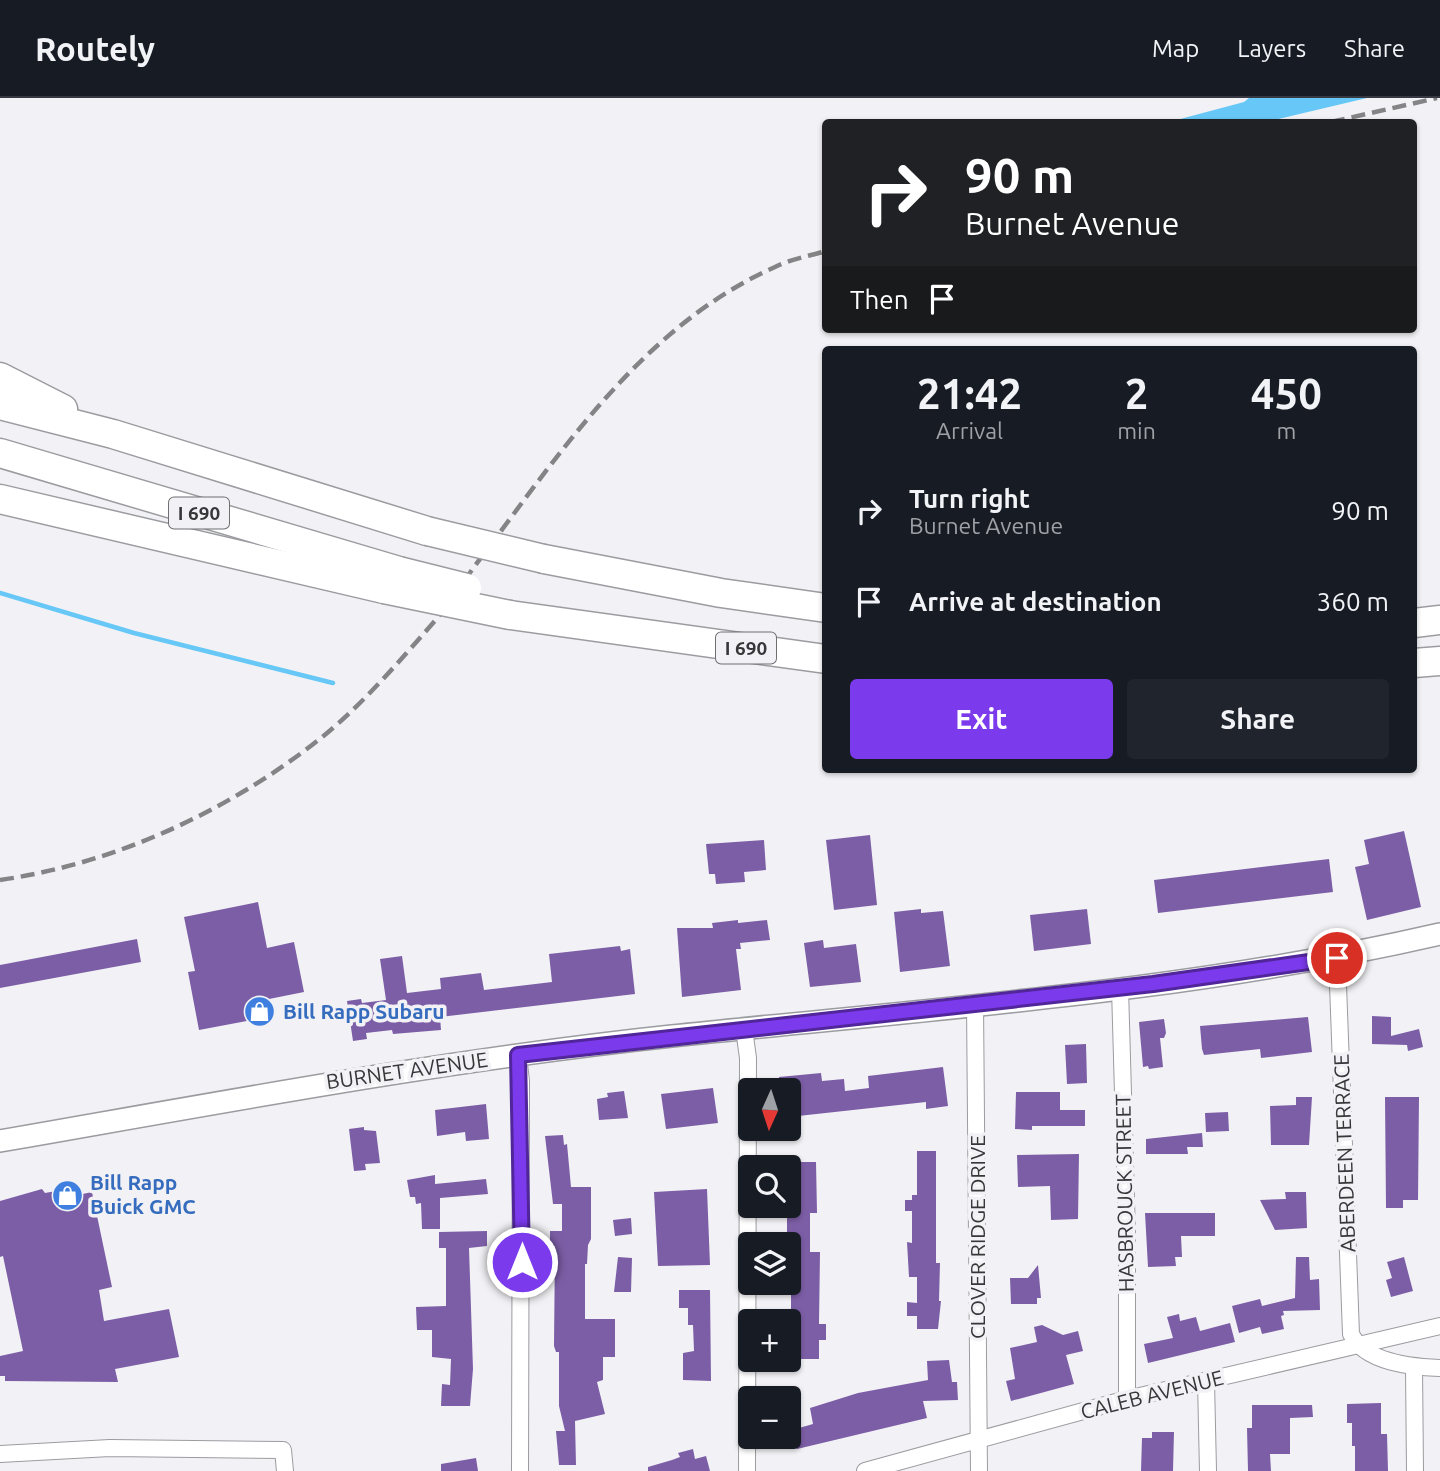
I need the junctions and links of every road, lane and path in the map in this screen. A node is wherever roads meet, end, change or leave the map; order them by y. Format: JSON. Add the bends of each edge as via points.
{"nodes":[{"id":1,"x":0,"y":377,"type":"edge"},
{"id":2,"x":0,"y":405,"type":"edge"},
{"id":3,"x":113,"y":434,"type":"junction"},
{"id":4,"x":0,"y":453,"type":"edge"},
{"id":5,"x":0,"y":499,"type":"edge"},
{"id":6,"x":391,"y":580,"type":"junction"},
{"id":7,"x":822,"y":607,"type":"edge"},
{"id":8,"x":1440,"y":620,"type":"edge"},
{"id":9,"x":1417,"y":623,"type":"edge"},
{"id":10,"x":822,"y":658,"type":"edge"},
{"id":11,"x":1440,"y":661,"type":"edge"},
{"id":12,"x":1417,"y":663,"type":"edge"},
{"id":13,"x":1440,"y":934,"type":"edge"},
{"id":14,"x":1337,"y":958,"type":"junction"},
{"id":15,"x":1120,"y":988,"type":"junction"},
{"id":16,"x":975,"y":1003,"type":"junction"},
{"id":17,"x":744,"y":1030,"type":"junction"},
{"id":18,"x":518,"y":1055,"type":"junction"},
{"id":19,"x":0,"y":1141,"type":"edge"},
{"id":20,"x":1440,"y":1326,"type":"edge"},
{"id":21,"x":1359,"y":1345,"type":"junction"},
{"id":22,"x":1414,"y":1367,"type":"junction"},
{"id":23,"x":1440,"y":1368,"type":"edge"},
{"id":24,"x":1206,"y":1381,"type":"junction"},
{"id":25,"x":1127,"y":1399,"type":"junction"},
{"id":26,"x":979,"y":1442,"type":"junction"},
{"id":27,"x":0,"y":1454,"type":"edge"},
{"id":28,"x":285,"y":1471,"type":"edge"},
{"id":29,"x":520,"y":1471,"type":"edge"},
{"id":30,"x":747,"y":1471,"type":"edge"},
{"id":31,"x":865,"y":1471,"type":"edge"},
{"id":32,"x":979,"y":1471,"type":"edge"},
{"id":33,"x":1208,"y":1471,"type":"edge"},
{"id":34,"x":1415,"y":1471,"type":"edge"}],
"edges":[{"from":1,"to":3,"type":"highway"},
{"from":2,"to":3,"type":"highway","number":"I 690"},
{"from":3,"to":7,"type":"highway","number":"I 690","bridge":true,"via":[[427,531],[544,559]]},
{"from":4,"to":6,"type":"highway","number":"I 690"},
{"from":5,"to":6,"type":"highway"},
{"from":6,"to":10,"type":"highway","number":"I 690","bridge":true,"via":[[665,638]]},
{"from":8,"to":9,"type":"highway"},
{"from":11,"to":12,"type":"highway"},
{"from":13,"to":14,"type":"street","name":"BURNET AVENUE"},
{"from":14,"to":15,"type":"street","name":"BURNET AVENUE"},
{"from":14,"to":21,"type":"street","name":"ABERDEEN TERRACE","via":[[1351,1335]]},
{"from":15,"to":16,"type":"street","name":"BURNET AVENUE"},
{"from":15,"to":25,"type":"street","name":"HASBROUCK STREET"},
{"from":16,"to":17,"type":"street","name":"BURNET AVENUE"},
{"from":16,"to":26,"type":"street","name":"CLOVER RIDGE DRIVE"},
{"from":17,"to":18,"type":"street","name":"BURNET AVENUE"},
{"from":17,"to":30,"type":"street","via":[[748,1058]]},
{"from":18,"to":19,"type":"street","name":"BURNET AVENUE","via":[[373,1074]]},
{"from":18,"to":29,"type":"street"},
{"from":20,"to":21,"type":"street","name":"CALEB AVENUE"},
{"from":21,"to":22,"type":"street"},
{"from":21,"to":24,"type":"street","name":"CALEB AVENUE"},
{"from":22,"to":23,"type":"street"},
{"from":22,"to":34,"type":"street"},
{"from":24,"to":25,"type":"street","name":"CALEB AVENUE"},
{"from":24,"to":33,"type":"street"},
{"from":25,"to":26,"type":"street","name":"CALEB AVENUE"},
{"from":26,"to":31,"type":"street","name":"CALEB AVENUE"},
{"from":26,"to":32,"type":"street","name":"CLOVER RIDGE DRIVE"},
{"from":27,"to":28,"type":"street","via":[[110,1448],[283,1450]]}]}
